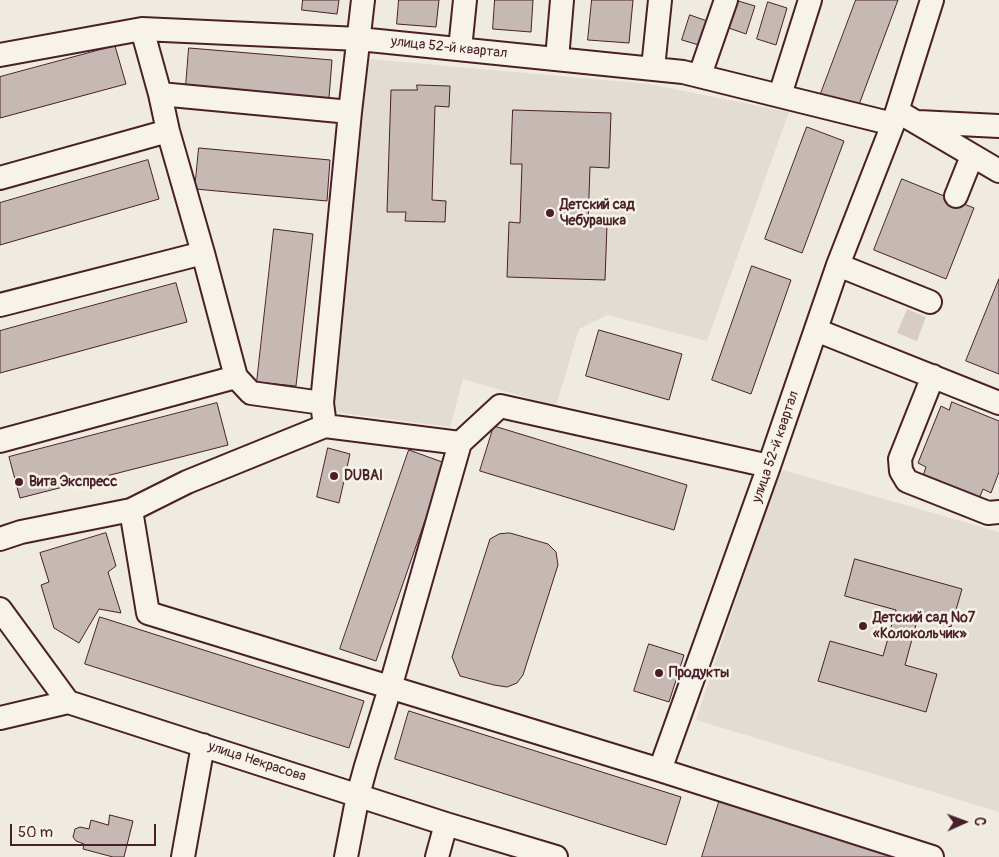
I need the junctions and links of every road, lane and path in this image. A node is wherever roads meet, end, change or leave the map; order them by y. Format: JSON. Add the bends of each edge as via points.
{"nodes":[{"id":1,"x":363,"y":0,"type":"edge"},
{"id":2,"x":465,"y":0,"type":"edge"},
{"id":3,"x":562,"y":0,"type":"edge"},
{"id":4,"x":660,"y":0,"type":"edge"},
{"id":5,"x":726,"y":0,"type":"edge"},
{"id":6,"x":810,"y":0,"type":"edge"},
{"id":7,"x":932,"y":0,"type":"edge"},
{"id":8,"x":142,"y":29,"type":"junction"},
{"id":9,"x":359,"y":39,"type":"junction"},
{"id":10,"x":460,"y":49,"type":"junction"},
{"id":11,"x":0,"y":55,"type":"edge"},
{"id":12,"x":557,"y":59,"type":"junction"},
{"id":13,"x":653,"y":68,"type":"junction"},
{"id":14,"x":700,"y":76,"type":"junction"},
{"id":15,"x":160,"y":94,"type":"junction"},
{"id":16,"x":780,"y":95,"type":"junction"},
{"id":17,"x":350,"y":112,"type":"junction"},
{"id":18,"x":902,"y":119,"type":"junction"},
{"id":19,"x":999,"y":126,"type":"edge"},
{"id":20,"x":168,"y":131,"type":"junction"},
{"id":21,"x":972,"y":156,"type":"junction"},
{"id":22,"x":999,"y":171,"type":"edge"},
{"id":23,"x":0,"y":178,"type":"edge"},
{"id":24,"x":956,"y":196,"type":"dead end"},
{"id":25,"x":203,"y":253,"type":"junction"},
{"id":26,"x":838,"y":265,"type":"junction"},
{"id":27,"x":930,"y":302,"type":"dead end"},
{"id":28,"x":0,"y":305,"type":"edge"},
{"id":29,"x":816,"y":330,"type":"junction"},
{"id":30,"x":933,"y":376,"type":"junction"},
{"id":31,"x":236,"y":378,"type":"junction"},
{"id":32,"x":322,"y":403,"type":"junction"},
{"id":33,"x":999,"y":403,"type":"edge"},
{"id":34,"x":325,"y":426,"type":"junction"},
{"id":35,"x":0,"y":441,"type":"edge"},
{"id":36,"x":460,"y":443,"type":"junction"},
{"id":37,"x":770,"y":466,"type":"junction"},
{"id":38,"x":131,"y":510,"type":"junction"},
{"id":39,"x":999,"y":512,"type":"edge"},
{"id":40,"x":0,"y":539,"type":"edge"},
{"id":41,"x":0,"y":609,"type":"edge"},
{"id":42,"x":390,"y":688,"type":"junction"},
{"id":43,"x":68,"y":702,"type":"junction"},
{"id":44,"x":0,"y":718,"type":"edge"},
{"id":45,"x":203,"y":745,"type":"junction"},
{"id":46,"x":660,"y":770,"type":"junction"},
{"id":47,"x":358,"y":795,"type":"junction"},
{"id":48,"x":446,"y":824,"type":"junction"},
{"id":49,"x":511,"y":850,"type":"edge"},
{"id":50,"x":183,"y":857,"type":"edge"},
{"id":51,"x":346,"y":857,"type":"edge"},
{"id":52,"x":437,"y":857,"type":"edge"},
{"id":53,"x":556,"y":857,"type":"edge"},
{"id":54,"x":932,"y":857,"type":"edge"}],
"edges":[{"from":1,"to":9,"type":"street"},
{"from":2,"to":10,"type":"street"},
{"from":3,"to":12,"type":"street"},
{"from":4,"to":13,"type":"street"},
{"from":5,"to":14,"type":"street"},
{"from":6,"to":16,"type":"street"},
{"from":7,"to":18,"type":"street","name":"улица 52-й квартал"},
{"from":8,"to":9,"type":"street","name":"улица 52-й квартал"},
{"from":8,"to":11,"type":"street","name":"улица 52-й квартал"},
{"from":8,"to":15,"type":"street"},
{"from":9,"to":10,"type":"street","name":"улица 52-й квартал"},
{"from":9,"to":17,"type":"street"},
{"from":10,"to":12,"type":"street","name":"улица 52-й квартал"},
{"from":12,"to":13,"type":"street","name":"улица 52-й квартал"},
{"from":13,"to":14,"type":"street","name":"улица 52-й квартал"},
{"from":14,"to":16,"type":"street","name":"улица 52-й квартал"},
{"from":15,"to":17,"type":"street"},
{"from":15,"to":20,"type":"street"},
{"from":16,"to":18,"type":"street","name":"улица 52-й квартал"},
{"from":17,"to":32,"type":"street"},
{"from":18,"to":19,"type":"street"},
{"from":18,"to":21,"type":"street","name":"улица 52-й квартал"},
{"from":18,"to":26,"type":"street","name":"улица 52-й квартал"},
{"from":20,"to":23,"type":"street"},
{"from":20,"to":25,"type":"street"},
{"from":21,"to":22,"type":"street","name":"улица 52-й квартал"},
{"from":21,"to":24,"type":"street"},
{"from":25,"to":28,"type":"street"},
{"from":25,"to":31,"type":"street"},
{"from":26,"to":27,"type":"street"},
{"from":26,"to":29,"type":"street","name":"улица 52-й квартал"},
{"from":29,"to":30,"type":"street"},
{"from":29,"to":37,"type":"street","name":"улица 52-й квартал"},
{"from":30,"to":33,"type":"street"},
{"from":30,"to":39,"type":"street","via":[[900,459],[901,471],[907,481],[988,513]]},
{"from":31,"to":32,"type":"street","via":[[251,393]]},
{"from":31,"to":35,"type":"street"},
{"from":32,"to":34,"type":"street"},
{"from":34,"to":36,"type":"street"},
{"from":34,"to":38,"type":"street","via":[[187,482]]},
{"from":36,"to":37,"type":"street","via":[[500,406]]},
{"from":36,"to":42,"type":"street"},
{"from":37,"to":46,"type":"street","name":"улица 52-й квартал"},
{"from":38,"to":40,"type":"street"},
{"from":38,"to":42,"type":"street","via":[[148,613]]},
{"from":41,"to":43,"type":"street"},
{"from":42,"to":46,"type":"street"},
{"from":42,"to":47,"type":"street"},
{"from":43,"to":44,"type":"street"},
{"from":43,"to":45,"type":"street","name":"улица Некрасова"},
{"from":45,"to":47,"type":"street","name":"улица Некрасова"},
{"from":45,"to":50,"type":"street"},
{"from":46,"to":54,"type":"street"},
{"from":47,"to":48,"type":"street","name":"улица Некрасова"},
{"from":47,"to":51,"type":"street"},
{"from":48,"to":49,"type":"street","name":"улица Некрасова"},
{"from":48,"to":52,"type":"street"},
{"from":49,"to":53,"type":"street","name":"улица Некрасова"}]}
